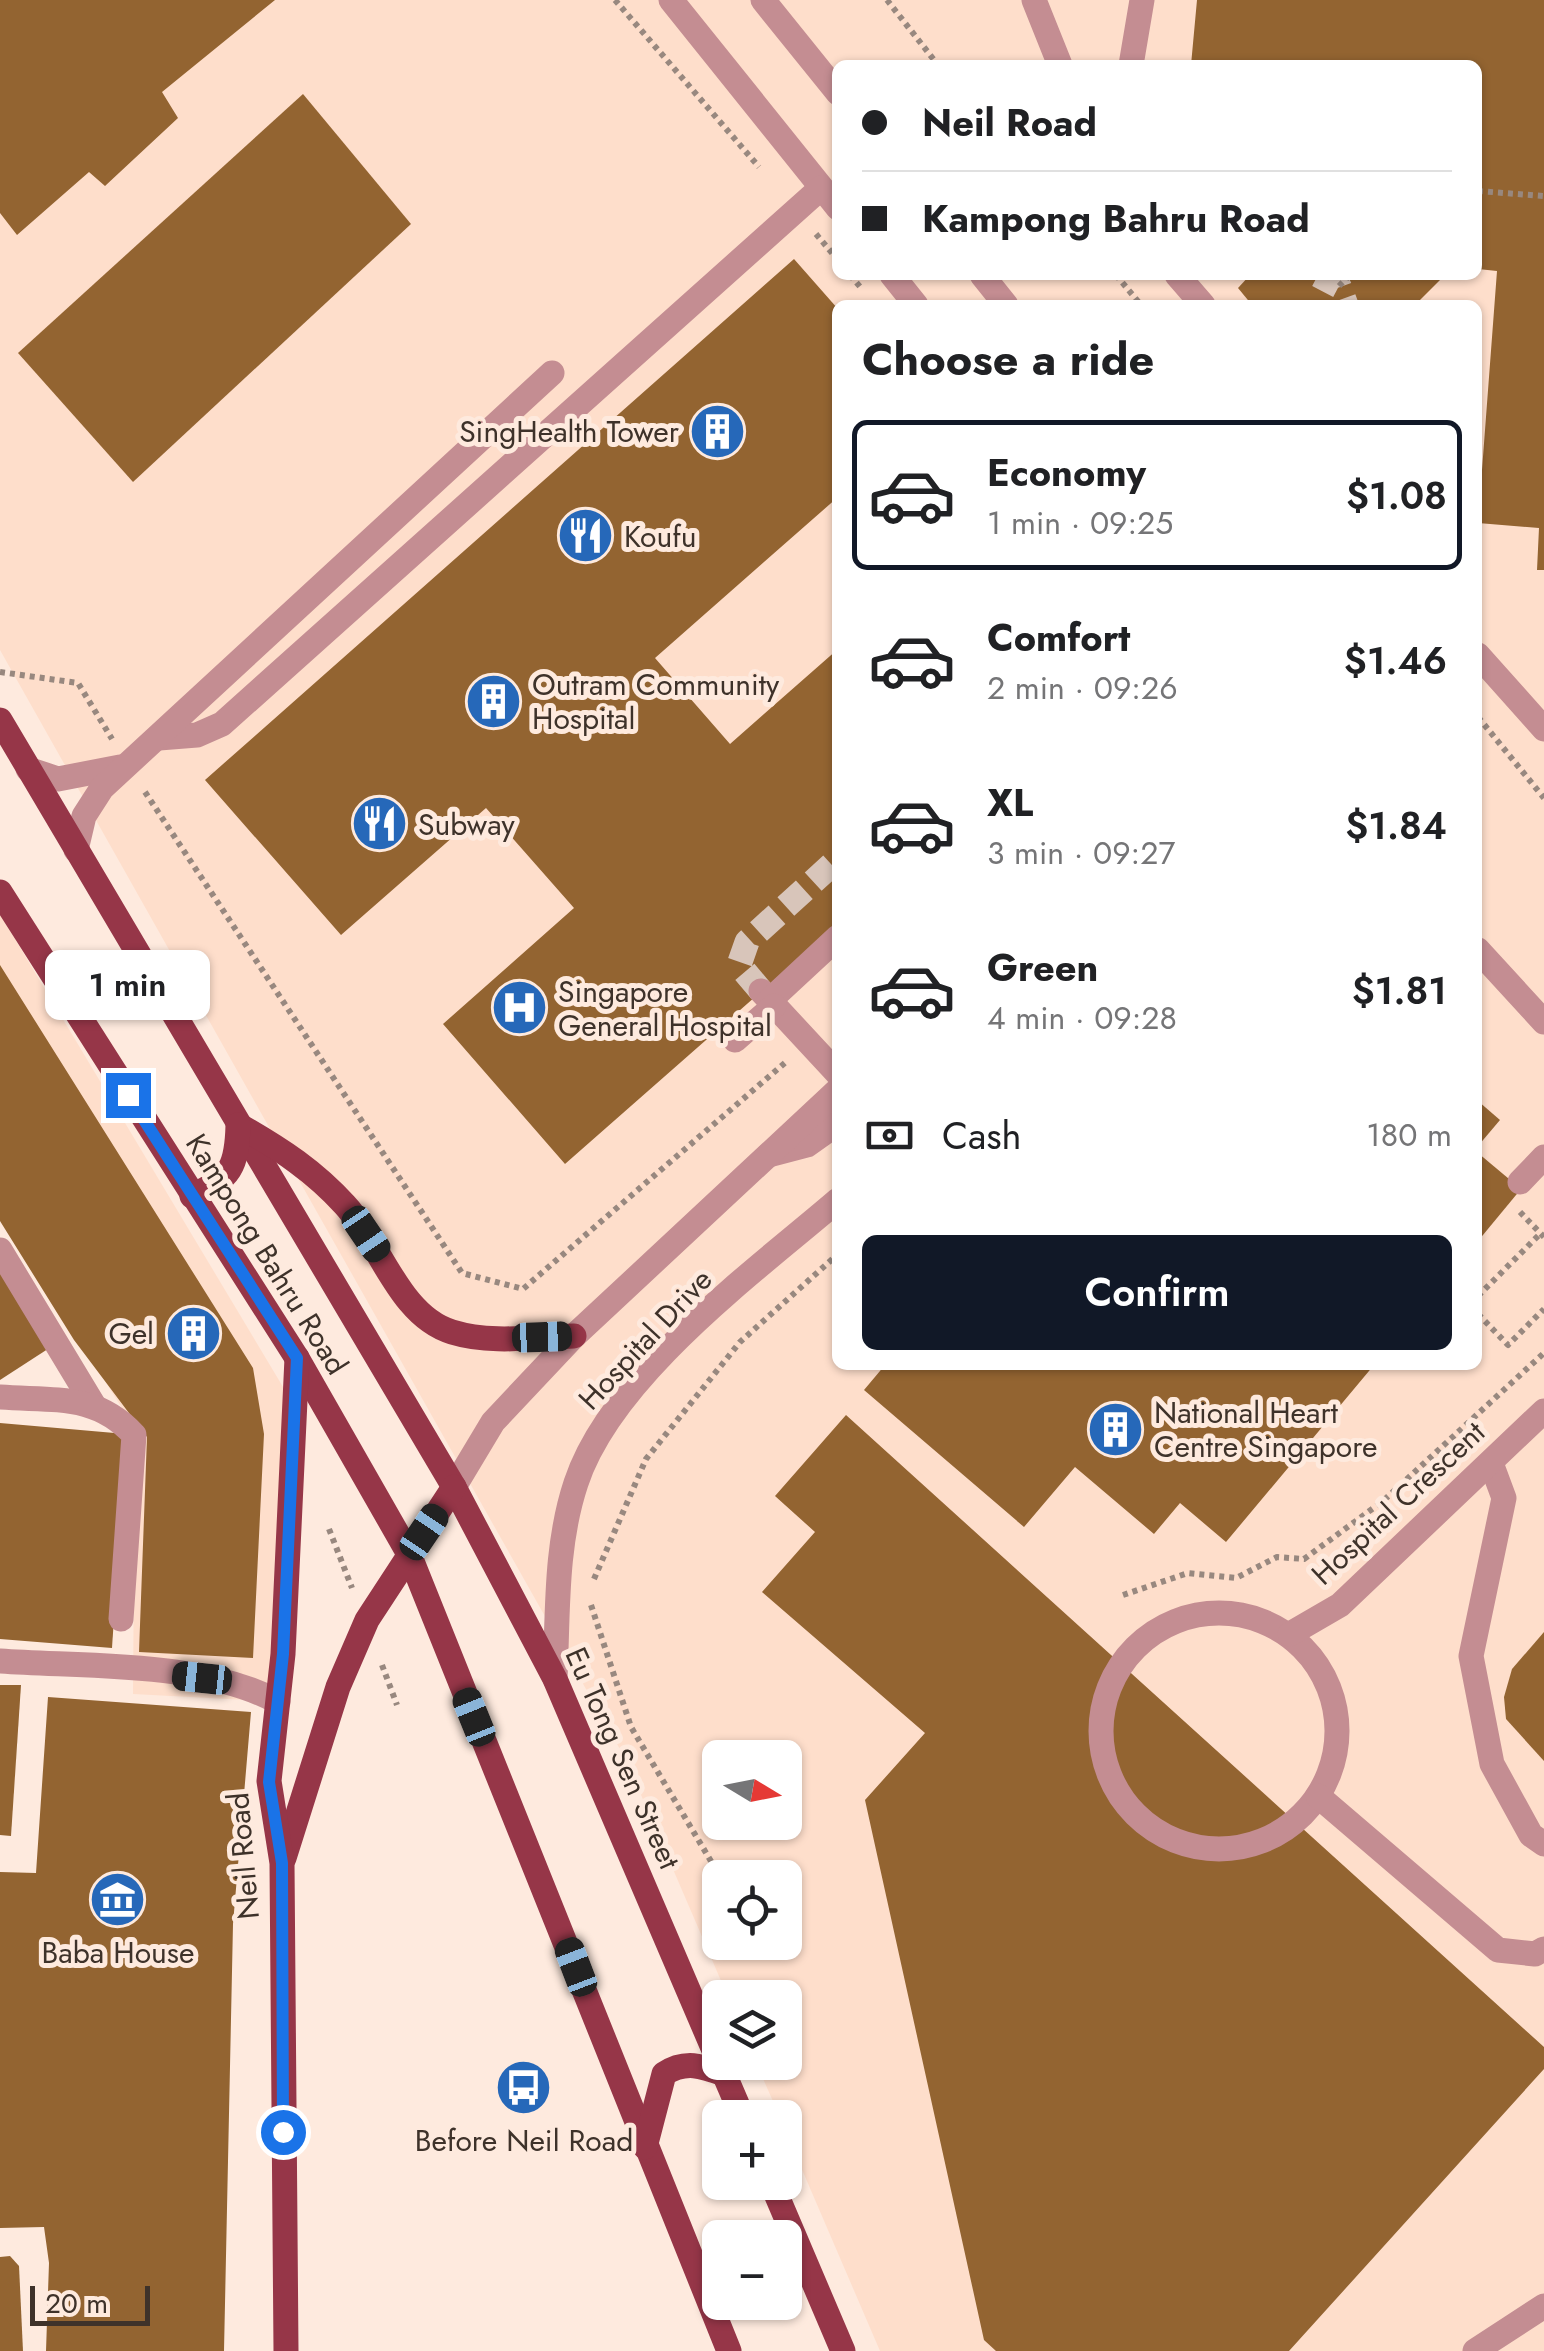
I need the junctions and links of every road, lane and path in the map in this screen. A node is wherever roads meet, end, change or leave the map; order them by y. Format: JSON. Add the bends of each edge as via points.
{"nodes":[{"id":1,"x":615,"y":0,"type":"edge"},
{"id":2,"x":671,"y":0,"type":"edge"},
{"id":3,"x":762,"y":0,"type":"edge"},
{"id":4,"x":887,"y":0,"type":"edge"},
{"id":5,"x":1034,"y":0,"type":"edge"},
{"id":6,"x":1142,"y":0,"type":"edge"},
{"id":7,"x":934,"y":60,"type":"edge"},
{"id":8,"x":1058,"y":60,"type":"edge"},
{"id":9,"x":1131,"y":60,"type":"edge"},
{"id":10,"x":832,"y":87,"type":"edge"},
{"id":11,"x":1482,"y":191,"type":"edge"},
{"id":12,"x":1544,"y":196,"type":"edge"},
{"id":13,"x":829,"y":198,"type":"edge"},
{"id":14,"x":796,"y":211,"type":"junction"},
{"id":15,"x":832,"y":253,"type":"edge"},
{"id":16,"x":896,"y":280,"type":"edge"},
{"id":17,"x":986,"y":280,"type":"edge"},
{"id":18,"x":1120,"y":280,"type":"edge"},
{"id":19,"x":1181,"y":280,"type":"edge"},
{"id":20,"x":1345,"y":280,"type":"edge"},
{"id":21,"x":1339,"y":286,"type":"dead end"},
{"id":22,"x":912,"y":300,"type":"edge"},
{"id":23,"x":1002,"y":300,"type":"edge"},
{"id":24,"x":1137,"y":300,"type":"edge"},
{"id":25,"x":1199,"y":300,"type":"edge"},
{"id":26,"x":552,"y":373,"type":"dead end"},
{"id":27,"x":1482,"y":659,"type":"edge"},
{"id":28,"x":0,"y":672,"type":"edge"},
{"id":29,"x":1536,"y":706,"type":"edge"},
{"id":30,"x":0,"y":720,"type":"edge"},
{"id":31,"x":1482,"y":721,"type":"edge"},
{"id":32,"x":1544,"y":729,"type":"edge"},
{"id":33,"x":158,"y":738,"type":"junction"},
{"id":34,"x":127,"y":764,"type":"junction"},
{"id":35,"x":28,"y":769,"type":"junction"},
{"id":36,"x":1544,"y":798,"type":"edge"},
{"id":37,"x":76,"y":850,"type":"junction"},
{"id":38,"x":0,"y":892,"type":"edge"},
{"id":39,"x":832,"y":942,"type":"edge"},
{"id":40,"x":1482,"y":954,"type":"edge"},
{"id":41,"x":768,"y":1000,"type":"junction"},
{"id":42,"x":1544,"y":1022,"type":"edge"},
{"id":43,"x":735,"y":1040,"type":"dead end"},
{"id":44,"x":808,"y":1042,"type":"junction"},
{"id":45,"x":832,"y":1068,"type":"edge"},
{"id":46,"x":832,"y":1095,"type":"edge"},
{"id":47,"x":238,"y":1125,"type":"junction"},
{"id":48,"x":832,"y":1127,"type":"edge"},
{"id":49,"x":764,"y":1156,"type":"junction"},
{"id":50,"x":1544,"y":1157,"type":"edge"},
{"id":51,"x":1515,"y":1192,"type":"joint"},
{"id":52,"x":192,"y":1196,"type":"junction"},
{"id":53,"x":832,"y":1205,"type":"edge"},
{"id":54,"x":1542,"y":1235,"type":"edge"},
{"id":55,"x":0,"y":1250,"type":"edge"},
{"id":56,"x":832,"y":1259,"type":"edge"},
{"id":57,"x":1482,"y":1292,"type":"edge"},
{"id":58,"x":1544,"y":1309,"type":"edge"},
{"id":59,"x":1482,"y":1318,"type":"edge"},
{"id":60,"x":574,"y":1336,"type":"junction"},
{"id":61,"x":1544,"y":1353,"type":"edge"},
{"id":62,"x":297,"y":1358,"type":"junction"},
{"id":63,"x":0,"y":1396,"type":"edge"},
{"id":64,"x":93,"y":1404,"type":"junction"},
{"id":65,"x":1544,"y":1412,"type":"edge"},
{"id":66,"x":1491,"y":1463,"type":"junction"},
{"id":67,"x":454,"y":1487,"type":"junction"},
{"id":68,"x":408,"y":1554,"type":"junction"},
{"id":69,"x":1123,"y":1595,"type":"dead end"},
{"id":70,"x":121,"y":1619,"type":"dead end"},
{"id":71,"x":1290,"y":1634,"type":"junction"},
{"id":72,"x":0,"y":1661,"type":"edge"},
{"id":73,"x":555,"y":1679,"type":"junction"},
{"id":74,"x":278,"y":1702,"type":"junction"},
{"id":75,"x":1318,"y":1796,"type":"junction"},
{"id":76,"x":1544,"y":1844,"type":"edge"},
{"id":77,"x":710,"y":1860,"type":"edge"},
{"id":78,"x":282,"y":1863,"type":"junction"},
{"id":79,"x":1544,"y":1949,"type":"edge"},
{"id":80,"x":702,"y":2023,"type":"edge"},
{"id":81,"x":702,"y":2066,"type":"edge"},
{"id":82,"x":645,"y":2147,"type":"junction"},
{"id":83,"x":779,"y":2200,"type":"edge"},
{"id":84,"x":1544,"y":2306,"type":"edge"},
{"id":85,"x":286,"y":2351,"type":"edge"},
{"id":86,"x":730,"y":2351,"type":"edge"},
{"id":87,"x":844,"y":2351,"type":"edge"},
{"id":88,"x":1475,"y":2351,"type":"edge"}],
"edges":[{"from":1,"to":14,"type":"path"},
{"from":2,"to":13,"type":"street"},
{"from":3,"to":10,"type":"street"},
{"from":4,"to":7,"type":"path"},
{"from":5,"to":8,"type":"street"},
{"from":6,"to":9,"type":"street"},
{"from":11,"to":12,"type":"path"},
{"from":13,"to":14,"type":"street"},
{"from":14,"to":15,"type":"path"},
{"from":14,"to":33,"type":"street","via":[[222,724],[197,735]]},
{"from":16,"to":22,"type":"street"},
{"from":17,"to":23,"type":"street"},
{"from":18,"to":24,"type":"path"},
{"from":19,"to":25,"type":"street"},
{"from":20,"to":21,"type":"path"},
{"from":26,"to":33,"type":"street"},
{"from":27,"to":29,"type":"street"},
{"from":28,"to":34,"type":"path","via":[[78,684]]},
{"from":29,"to":32,"type":"street"},
{"from":30,"to":35,"type":"main road","name":"Kampong Bahru Road"},
{"from":31,"to":36,"type":"path"},
{"from":33,"to":34,"type":"street"},
{"from":34,"to":35,"type":"street","via":[[58,780]]},
{"from":34,"to":37,"type":"street","via":[[84,816]]},
{"from":34,"to":44,"type":"path","via":[[462,1272],[524,1289]]},
{"from":35,"to":37,"type":"main road","name":"Kampong Bahru Road"},
{"from":37,"to":47,"type":"main road","name":"Kampong Bahru Road"},
{"from":38,"to":52,"type":"main road","name":"Kampong Bahru Road"},
{"from":39,"to":41,"type":"street"},
{"from":40,"to":42,"type":"street"},
{"from":41,"to":43,"type":"street"},
{"from":41,"to":44,"type":"street"},
{"from":44,"to":45,"type":"street"},
{"from":46,"to":49,"type":"street","name":"Hospital Drive"},
{"from":47,"to":52,"type":"main road","via":[[238,1157],[229,1173]]},
{"from":47,"to":60,"type":"main road","via":[[303,1162],[349,1208],[420,1314],[448,1331],[484,1338]]},
{"from":47,"to":67,"type":"main road","name":"Kampong Bahru Road"},
{"from":48,"to":49,"type":"street","via":[[807,1144]]},
{"from":49,"to":60,"type":"street","name":"Hospital Drive"},
{"from":50,"to":51,"type":"street"},
{"from":51,"to":54,"type":"path"},
{"from":52,"to":62,"type":"main road","name":"Kampong Bahru Road"},
{"from":53,"to":73,"type":"street","name":"Hospital Drive","via":[[696,1321],[607,1418],[576,1480],[560,1544]]},
{"from":54,"to":57,"type":"path"},
{"from":55,"to":64,"type":"street"},
{"from":56,"to":77,"type":"path","via":[[740,1342],[646,1459],[588,1594],[631,1727]]},
{"from":58,"to":59,"type":"path","via":[[1508,1345]]},
{"from":60,"to":67,"type":"street","name":"Hospital Drive","via":[[493,1422]]},
{"from":61,"to":69,"type":"path","via":[[1383,1502],[1304,1559],[1276,1557],[1236,1578],[1188,1573]]},
{"from":62,"to":68,"type":"main road","name":"Kampong Bahru Road"},
{"from":62,"to":74,"type":"main road","name":"Neil Road"},
{"from":63,"to":64,"type":"street"},
{"from":64,"to":70,"type":"street","via":[[134,1435]]},
{"from":65,"to":66,"type":"street","name":"Hospital Crescent"},
{"from":66,"to":71,"type":"street","name":"Hospital Crescent","via":[[1340,1605]]},
{"from":66,"to":76,"type":"street","via":[[1504,1498],[1471,1656],[1492,1764],[1531,1834]]},
{"from":67,"to":68,"type":"main road"},
{"from":67,"to":73,"type":"main road","name":"Eu Tong Sen Street"},
{"from":68,"to":78,"type":"main road","via":[[367,1620],[338,1688]]},
{"from":68,"to":82,"type":"main road","name":"Kampong Bahru Road"},
{"from":71,"to":75,"type":"street","via":[[1332,1692],[1334,1764]]},
{"from":71,"to":75,"type":"street","via":[[1254,1616],[1214,1611],[1163,1627],[1114,1673],[1101,1711],[1102,1752],[1115,1790],[1141,1822],[1176,1842],[1216,1851],[1255,1845],[1291,1826]]},
{"from":72,"to":74,"type":"street","via":[[202,1678],[251,1687]]},
{"from":73,"to":80,"type":"main road","name":"Eu Tong Sen Street"},
{"from":74,"to":78,"type":"main road","name":"Neil Road","via":[[269,1782]]},
{"from":75,"to":79,"type":"street","via":[[1498,1950]]},
{"from":78,"to":85,"type":"main road","name":"Neil Road"},
{"from":81,"to":82,"type":"main road","via":[[664,2074]]},
{"from":82,"to":86,"type":"main road","name":"Kampong Bahru Road"},
{"from":83,"to":87,"type":"main road"},
{"from":84,"to":88,"type":"street"}]}
